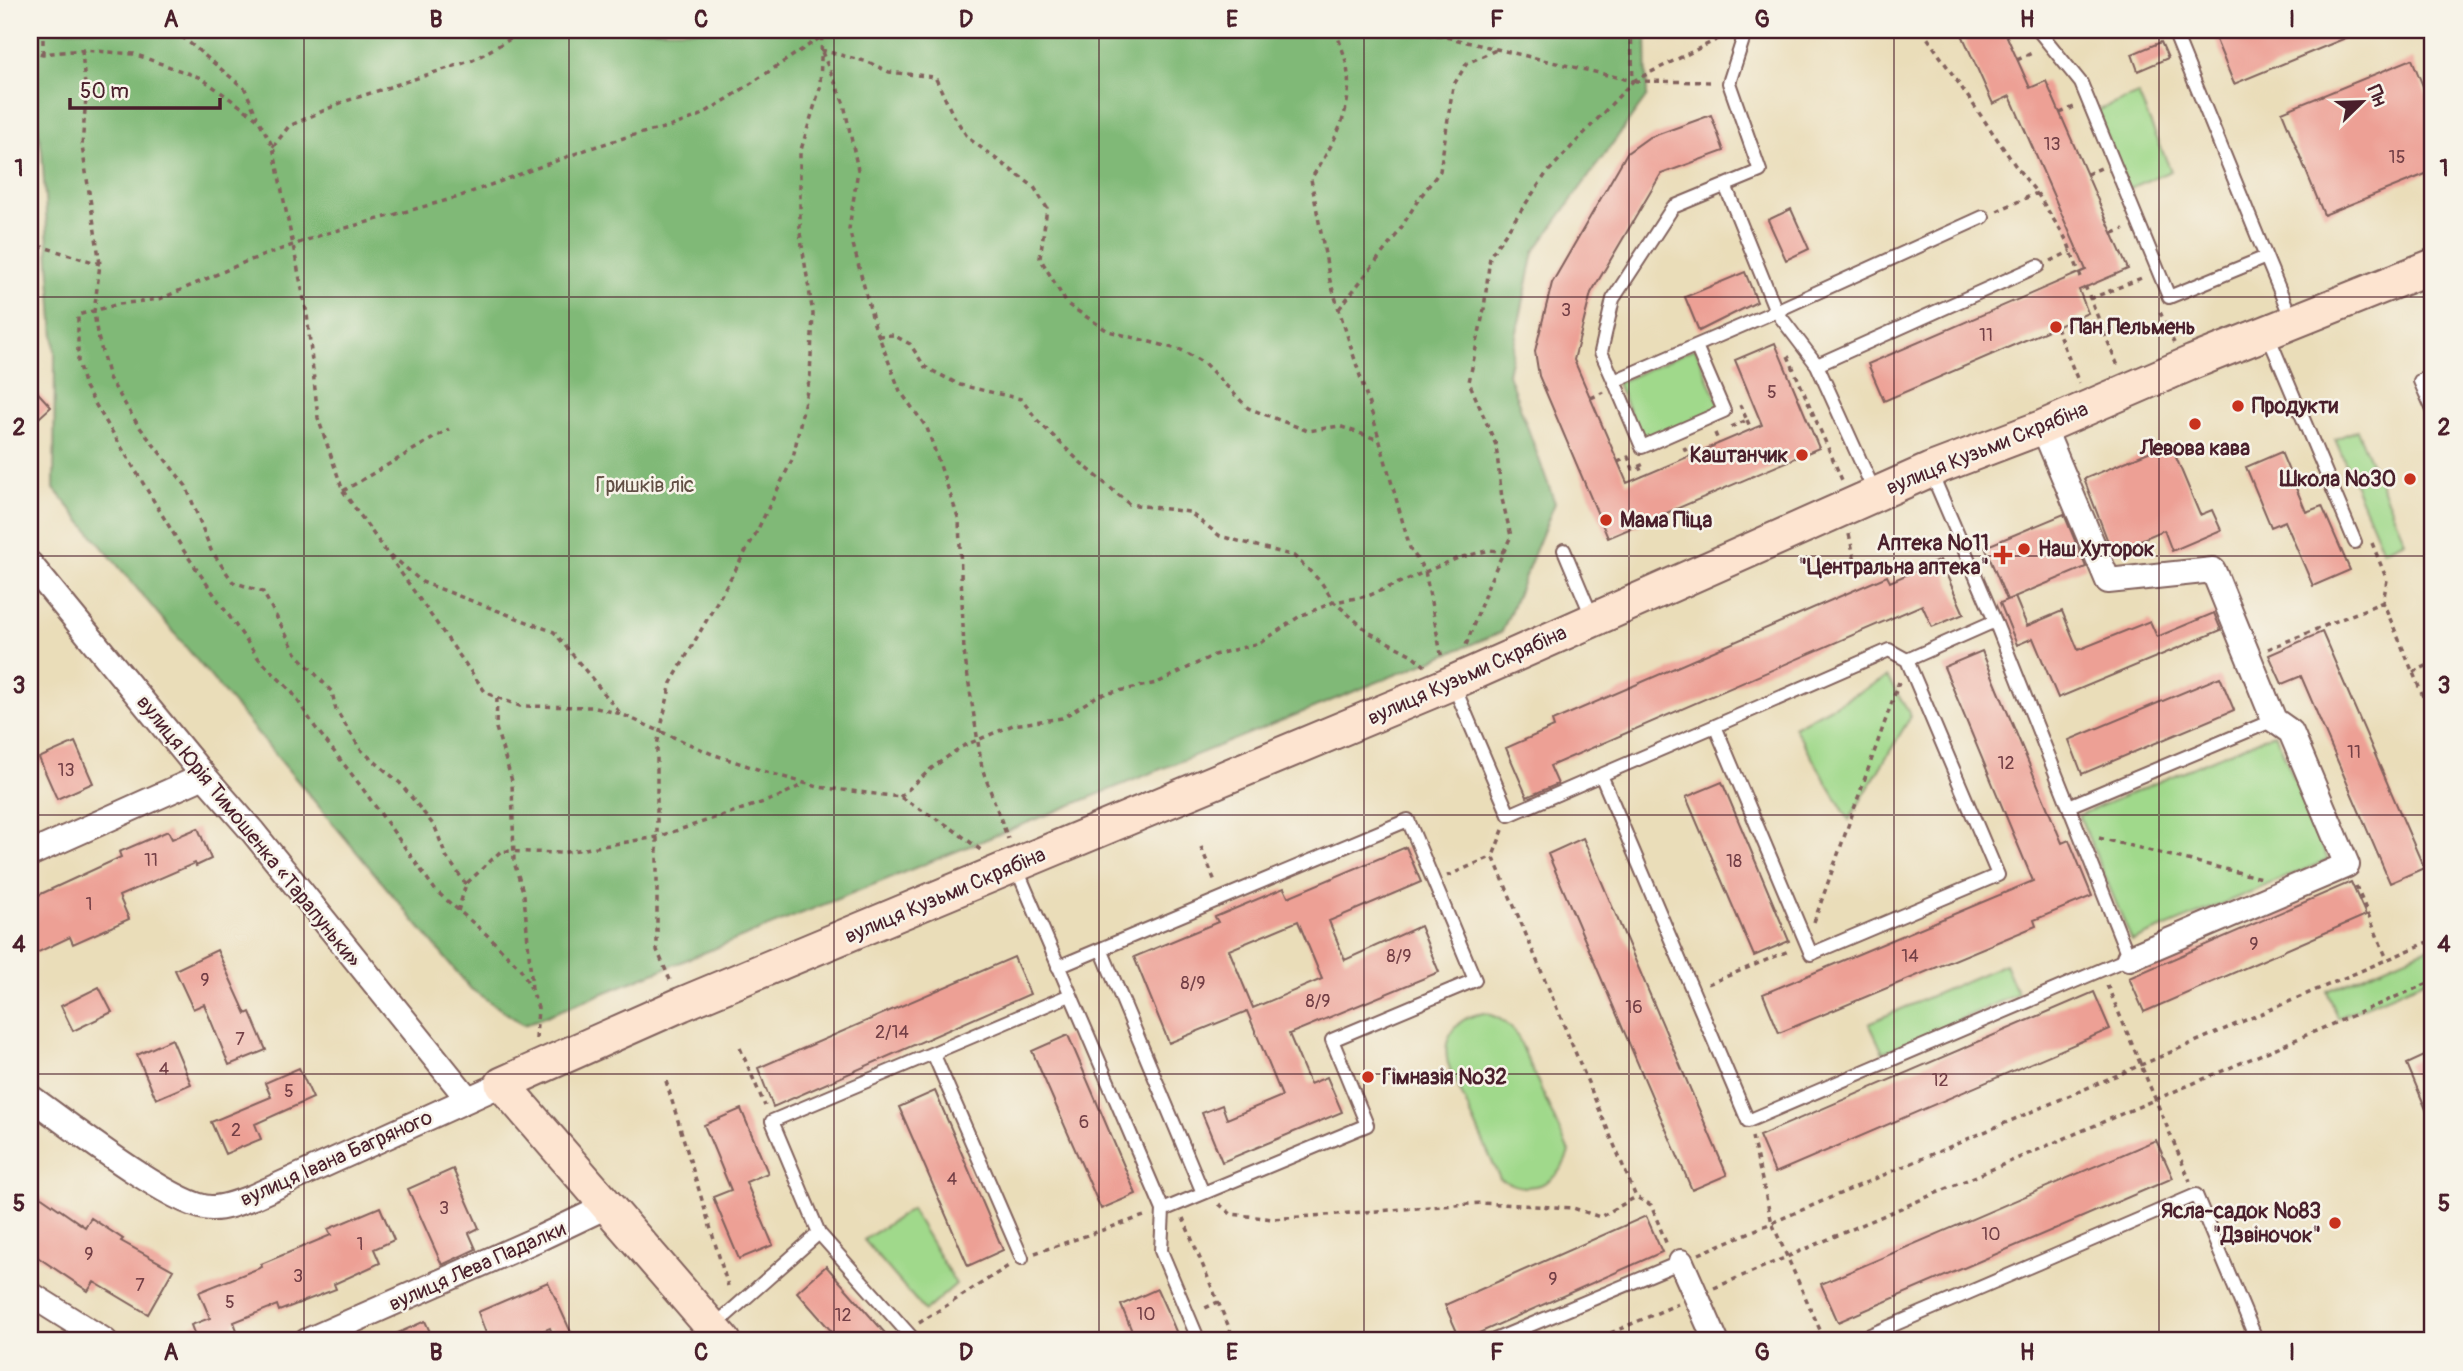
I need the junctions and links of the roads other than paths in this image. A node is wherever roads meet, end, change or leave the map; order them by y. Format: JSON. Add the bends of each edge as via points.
{"nodes":[{"id":1,"x":1746,"y":30,"type":"edge"},
{"id":2,"x":2038,"y":30,"type":"edge"},
{"id":3,"x":2185,"y":30,"type":"edge"},
{"id":4,"x":1725,"y":185,"type":"junction"},
{"id":5,"x":1983,"y":217,"type":"road end"},
{"id":6,"x":2266,"y":257,"type":"junction"},
{"id":7,"x":2038,"y":266,"type":"road end"},
{"id":8,"x":2433,"y":266,"type":"edge"},
{"id":9,"x":1776,"y":311,"type":"junction"},
{"id":10,"x":2280,"y":328,"type":"junction"},
{"id":11,"x":1696,"y":346,"type":"junction"},
{"id":12,"x":1817,"y":365,"type":"junction"},
{"id":13,"x":2433,"y":375,"type":"edge"},
{"id":14,"x":1615,"y":384,"type":"junction"},
{"id":15,"x":2433,"y":410,"type":"edge"},
{"id":16,"x":2043,"y":427,"type":"junction"},
{"id":17,"x":1930,"y":470,"type":"junction"},
{"id":18,"x":1860,"y":489,"type":"junction"},
{"id":19,"x":2355,"y":542,"type":"dead end"},
{"id":20,"x":1564,"y":550,"type":"dead end"},
{"id":21,"x":30,"y":564,"type":"edge"},
{"id":22,"x":1594,"y":619,"type":"junction"},
{"id":23,"x":1995,"y":621,"type":"junction"},
{"id":24,"x":1907,"y":660,"type":"junction"},
{"id":25,"x":1446,"y":685,"type":"junction"},
{"id":26,"x":2274,"y":720,"type":"junction"},
{"id":27,"x":1715,"y":726,"type":"junction"},
{"id":28,"x":1601,"y":775,"type":"junction"},
{"id":29,"x":204,"y":776,"type":"junction"},
{"id":30,"x":2069,"y":806,"type":"junction"},
{"id":31,"x":30,"y":854,"type":"edge"},
{"id":32,"x":1016,"y":866,"type":"junction"},
{"id":33,"x":1101,"y":949,"type":"junction"},
{"id":34,"x":2129,"y":958,"type":"junction"},
{"id":35,"x":1058,"y":967,"type":"junction"},
{"id":36,"x":1070,"y":995,"type":"junction"},
{"id":37,"x":933,"y":1053,"type":"junction"},
{"id":38,"x":541,"y":1055,"type":"junction"},
{"id":39,"x":502,"y":1084,"type":"junction"},
{"id":40,"x":30,"y":1097,"type":"edge"},
{"id":41,"x":468,"y":1099,"type":"junction"},
{"id":42,"x":543,"y":1132,"type":"junction"},
{"id":43,"x":1203,"y":1193,"type":"junction"},
{"id":44,"x":607,"y":1206,"type":"junction"},
{"id":45,"x":1163,"y":1210,"type":"junction"},
{"id":46,"x":819,"y":1233,"type":"junction"},
{"id":47,"x":1022,"y":1258,"type":"dead end"},
{"id":48,"x":1678,"y":1263,"type":"joint"},
{"id":49,"x":30,"y":1294,"type":"edge"},
{"id":50,"x":711,"y":1337,"type":"edge"},
{"id":51,"x":104,"y":1341,"type":"edge"},
{"id":52,"x":307,"y":1341,"type":"edge"},
{"id":53,"x":915,"y":1341,"type":"edge"},
{"id":54,"x":1199,"y":1341,"type":"edge"},
{"id":55,"x":1492,"y":1341,"type":"edge"},
{"id":56,"x":1716,"y":1341,"type":"edge"},
{"id":57,"x":1856,"y":1341,"type":"edge"},
{"id":58,"x":2257,"y":1341,"type":"edge"}],
"edges":[{"from":1,"to":4,"type":"lane","via":[[1729,83],[1760,171]]},
{"from":2,"to":6,"type":"lane","via":[[2081,83],[2168,297]]},
{"from":3,"to":6,"type":"lane","via":[[2175,34]]},
{"from":4,"to":9,"type":"lane"},
{"from":4,"to":14,"type":"lane","via":[[1673,207],[1613,299],[1601,352]]},
{"from":5,"to":9,"type":"lane"},
{"from":6,"to":10,"type":"lane"},
{"from":7,"to":12,"type":"lane"},
{"from":8,"to":10,"type":"street","name":"вулиця Кузьми Скрябіна"},
{"from":9,"to":11,"type":"lane"},
{"from":9,"to":12,"type":"lane"},
{"from":10,"to":16,"type":"street","name":"вулиця Кузьми Скрябіна"},
{"from":10,"to":19,"type":"lane"},
{"from":11,"to":14,"type":"lane"},
{"from":11,"to":14,"type":"lane","via":[[1724,411],[1642,447]]},
{"from":12,"to":18,"type":"lane"},
{"from":13,"to":15,"type":"lane","via":[[2420,381]]},
{"from":16,"to":17,"type":"street","name":"вулиця Кузьми Скрябіна"},
{"from":16,"to":26,"type":"street","via":[[2108,581],[2213,570]]},
{"from":17,"to":18,"type":"street","name":"вулиця Кузьми Скрябіна"},
{"from":17,"to":23,"type":"lane"},
{"from":18,"to":22,"type":"street","name":"вулиця Кузьми Скрябіна"},
{"from":20,"to":22,"type":"lane"},
{"from":21,"to":29,"type":"street","name":"вулиця Юрія Тимошенка «Тарапуньки»"},
{"from":22,"to":25,"type":"street","name":"вулиця Кузьми Скрябіна"},
{"from":23,"to":24,"type":"lane"},
{"from":23,"to":30,"type":"lane"},
{"from":24,"to":27,"type":"lane","via":[[1889,650]]},
{"from":24,"to":27,"type":"lane","via":[[1998,875],[1811,954]]},
{"from":25,"to":28,"type":"lane","via":[[1509,815]]},
{"from":25,"to":32,"type":"street","name":"вулиця Кузьми Скрябіна"},
{"from":26,"to":30,"type":"lane"},
{"from":26,"to":34,"type":"street","via":[[2291,732],[2347,864]]},
{"from":27,"to":28,"type":"lane"},
{"from":28,"to":34,"type":"lane","via":[[1748,1121]]},
{"from":29,"to":31,"type":"street"},
{"from":29,"to":41,"type":"street","name":"вулиця Юрія Тимошенка «Тарапуньки»"},
{"from":30,"to":34,"type":"lane"},
{"from":32,"to":35,"type":"lane"},
{"from":32,"to":38,"type":"street","name":"вулиця Кузьми Скрябіна","via":[[682,1004]]},
{"from":33,"to":35,"type":"lane"},
{"from":33,"to":43,"type":"lane"},
{"from":33,"to":43,"type":"lane","via":[[1408,820],[1475,980],[1332,1040],[1367,1125]]},
{"from":35,"to":36,"type":"lane"},
{"from":36,"to":37,"type":"lane"},
{"from":36,"to":45,"type":"lane"},
{"from":37,"to":46,"type":"lane","via":[[772,1121]]},
{"from":37,"to":47,"type":"lane"},
{"from":38,"to":39,"type":"street","name":"вулиця Кузьми Скрябіна"},
{"from":38,"to":42,"type":"street","via":[[537,1110]]},
{"from":39,"to":41,"type":"street","name":"вулиця Івана Багряного"},
{"from":39,"to":42,"type":"street"},
{"from":40,"to":41,"type":"street","name":"вулиця Івана Багряного","via":[[145,1178],[210,1208],[253,1197]]},
{"from":42,"to":44,"type":"street"},
{"from":43,"to":45,"type":"lane"},
{"from":44,"to":50,"type":"street"},
{"from":44,"to":52,"type":"street","name":"вулиця Лева Падалки"},
{"from":45,"to":54,"type":"lane","via":[[1161,1251]]},
{"from":46,"to":50,"type":"lane"},
{"from":46,"to":53,"type":"lane"},
{"from":48,"to":55,"type":"lane"},
{"from":48,"to":56,"type":"street"},
{"from":49,"to":51,"type":"street"},
{"from":57,"to":58,"type":"lane","via":[[2196,1195]]}]}
